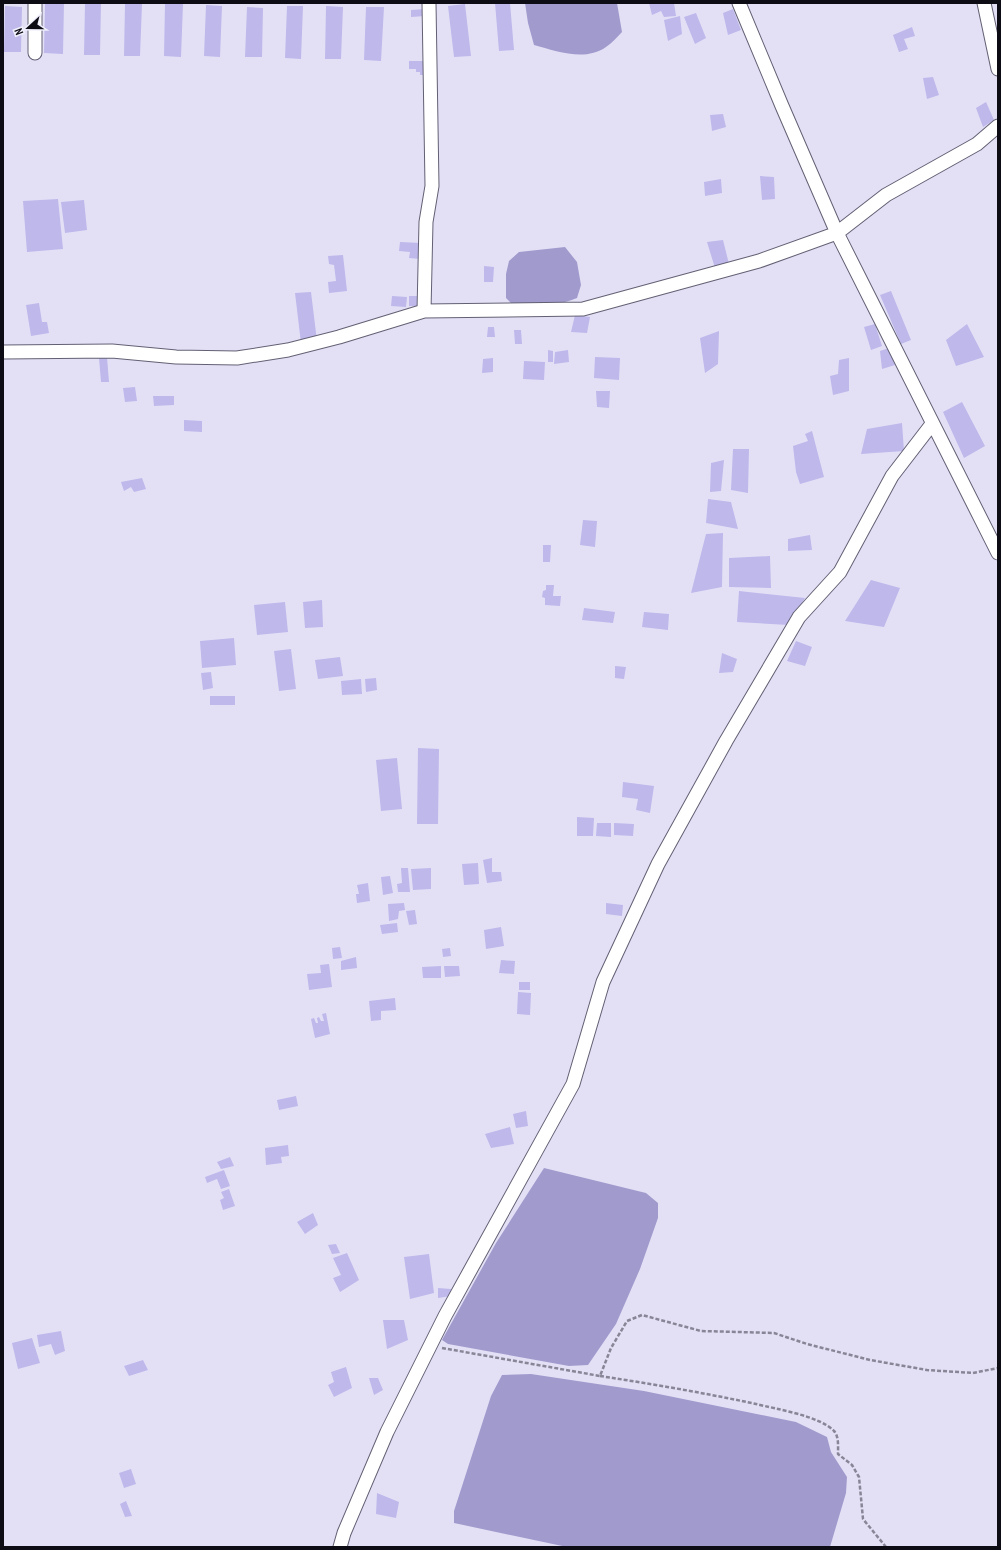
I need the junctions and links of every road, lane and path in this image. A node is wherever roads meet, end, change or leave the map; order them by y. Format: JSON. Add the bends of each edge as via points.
{"nodes":[{"id":1,"x":35,"y":3,"type":"edge"},
{"id":2,"x":429,"y":3,"type":"edge"},
{"id":3,"x":739,"y":3,"type":"edge"},
{"id":4,"x":984,"y":3,"type":"edge"},
{"id":5,"x":35,"y":53,"type":"dead end"},
{"id":6,"x":998,"y":69,"type":"edge"},
{"id":7,"x":998,"y":126,"type":"edge"},
{"id":8,"x":837,"y":233,"type":"junction"},
{"id":9,"x":424,"y":311,"type":"junction"},
{"id":10,"x":3,"y":352,"type":"edge"},
{"id":11,"x":932,"y":424,"type":"junction"},
{"id":12,"x":997,"y":551,"type":"edge"},
{"id":13,"x":430,"y":1346,"type":"junction"},
{"id":14,"x":998,"y":1368,"type":"edge"},
{"id":15,"x":600,"y":1376,"type":"junction"},
{"id":16,"x":340,"y":1547,"type":"edge"},
{"id":17,"x":886,"y":1547,"type":"edge"}],
"edges":[{"from":1,"to":5,"type":"street"},
{"from":2,"to":9,"type":"street","via":[[432,186],[426,222]]},
{"from":3,"to":8,"type":"street"},
{"from":4,"to":6,"type":"street"},
{"from":7,"to":8,"type":"street","via":[[977,144],[886,195]]},
{"from":8,"to":9,"type":"street","via":[[760,261],[583,309]]},
{"from":8,"to":11,"type":"street"},
{"from":9,"to":10,"type":"street","via":[[288,350],[237,358],[176,357],[112,351]]},
{"from":11,"to":12,"type":"street"},
{"from":11,"to":13,"type":"street","via":[[892,476],[840,572],[799,617],[658,864],[603,982],[573,1084]]},
{"from":13,"to":15,"type":"path"},
{"from":13,"to":16,"type":"street","via":[[387,1432]]},
{"from":14,"to":15,"type":"path","via":[[973,1373],[927,1370],[863,1358],[774,1333],[701,1331],[642,1315],[627,1321],[611,1348]]},
{"from":15,"to":17,"type":"path","via":[[737,1400],[802,1414],[824,1424],[834,1431],[838,1454],[852,1465],[858,1477],[863,1519]]}]}
